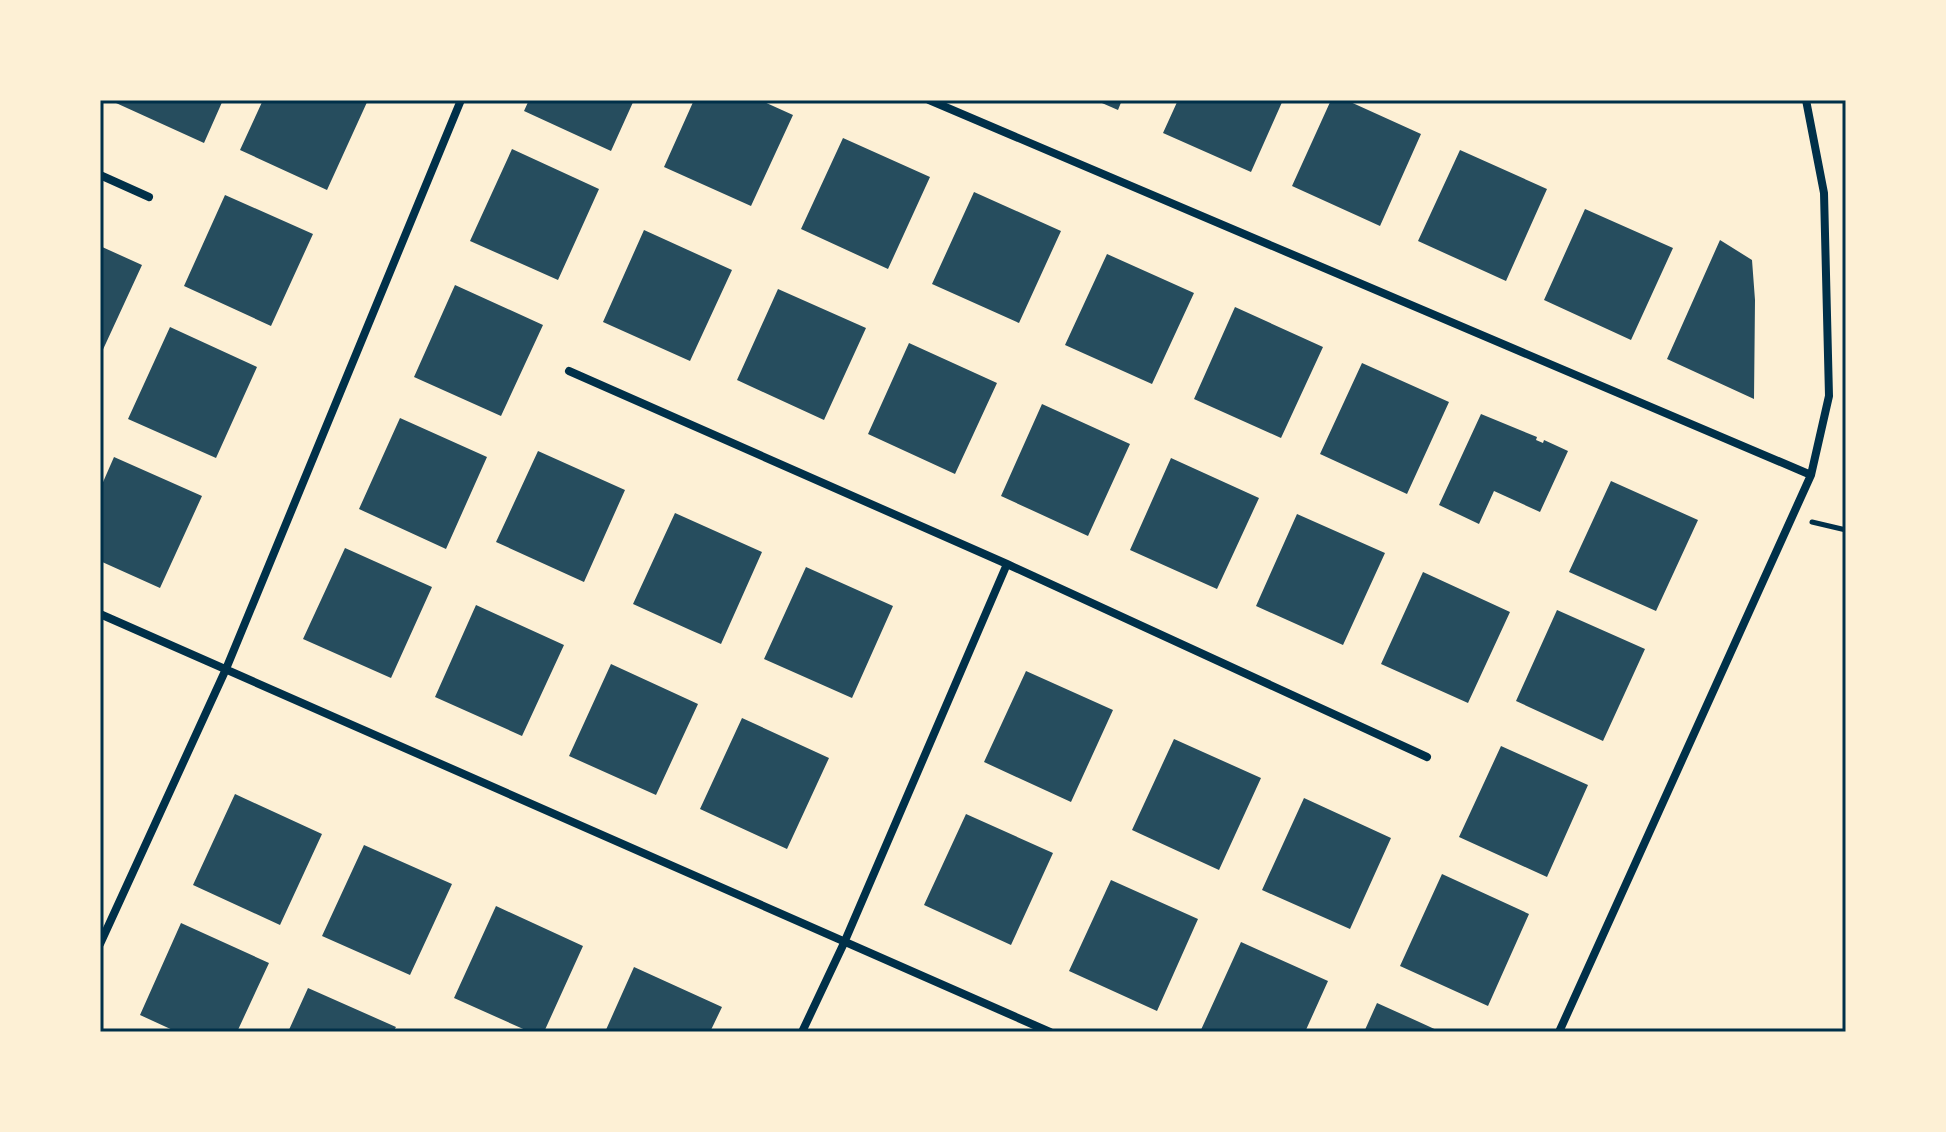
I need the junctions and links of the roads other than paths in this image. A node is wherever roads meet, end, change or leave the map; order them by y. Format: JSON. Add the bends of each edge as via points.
{"nodes":[{"id":1,"x":461,"y":100,"type":"edge"},
{"id":2,"x":929,"y":100,"type":"edge"},
{"id":3,"x":1806,"y":100,"type":"edge"},
{"id":4,"x":100,"y":175,"type":"edge"},
{"id":5,"x":149,"y":197,"type":"dead end"},
{"id":6,"x":569,"y":371,"type":"dead end"},
{"id":7,"x":1811,"y":475,"type":"junction"},
{"id":8,"x":1007,"y":564,"type":"junction"},
{"id":9,"x":100,"y":614,"type":"edge"},
{"id":10,"x":226,"y":669,"type":"junction"},
{"id":11,"x":1427,"y":757,"type":"dead end"},
{"id":12,"x":844,"y":943,"type":"junction"},
{"id":13,"x":100,"y":944,"type":"edge"},
{"id":14,"x":802,"y":1032,"type":"edge"},
{"id":15,"x":1050,"y":1032,"type":"edge"},
{"id":16,"x":1559,"y":1032,"type":"edge"}],
"edges":[{"from":1,"to":10,"type":"street"},
{"from":2,"to":7,"type":"street"},
{"from":3,"to":7,"type":"street","via":[[1824,193],[1829,396]]},
{"from":4,"to":5,"type":"street"},
{"from":6,"to":8,"type":"street"},
{"from":7,"to":16,"type":"street"},
{"from":8,"to":11,"type":"street"},
{"from":8,"to":12,"type":"street"},
{"from":9,"to":10,"type":"street"},
{"from":10,"to":12,"type":"street"},
{"from":10,"to":13,"type":"street"},
{"from":12,"to":14,"type":"street"},
{"from":12,"to":15,"type":"street"}]}
